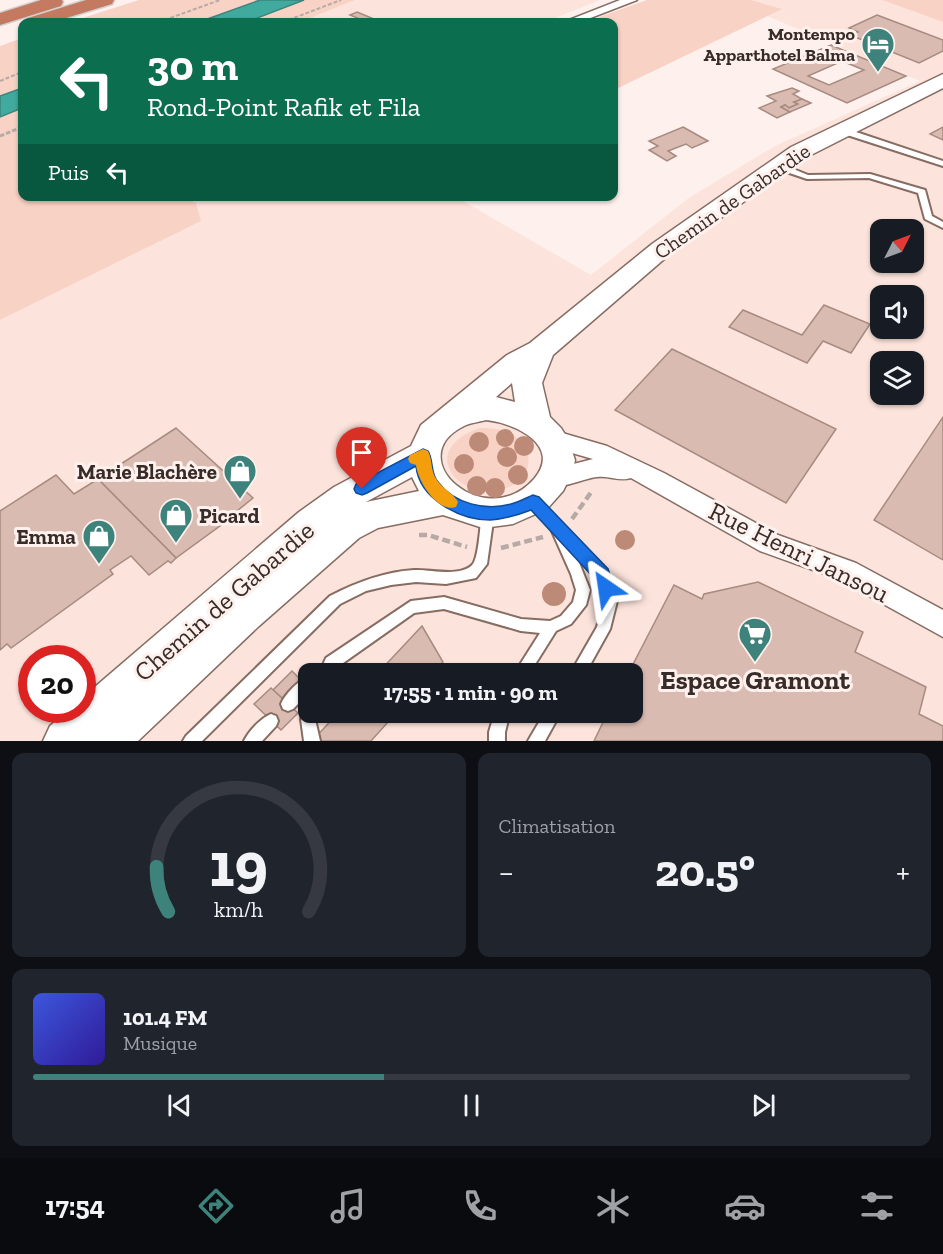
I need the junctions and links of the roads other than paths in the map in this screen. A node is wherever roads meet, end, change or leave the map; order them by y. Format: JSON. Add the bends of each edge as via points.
{"nodes":[{"id":1,"x":62,"y":0,"type":"edge"},
{"id":2,"x":105,"y":0,"type":"edge"},
{"id":3,"x":631,"y":0,"type":"edge"},
{"id":4,"x":48,"y":18,"type":"edge"},
{"id":5,"x":581,"y":18,"type":"edge"},
{"id":6,"x":0,"y":19,"type":"edge"},
{"id":7,"x":18,"y":27,"type":"edge"},
{"id":8,"x":0,"y":34,"type":"edge"},
{"id":9,"x":943,"y":80,"type":"edge"},
{"id":10,"x":842,"y":130,"type":"junction"},
{"id":11,"x":943,"y":164,"type":"edge"},
{"id":12,"x":778,"y":166,"type":"junction"},
{"id":13,"x":943,"y":225,"type":"edge"},
{"id":14,"x":540,"y":350,"type":"junction"},
{"id":15,"x":453,"y":417,"type":"junction"},
{"id":16,"x":543,"y":431,"type":"junction"},
{"id":17,"x":423,"y":455,"type":"junction"},
{"id":18,"x":656,"y":480,"type":"junction"},
{"id":19,"x":544,"y":490,"type":"junction"},
{"id":20,"x":446,"y":500,"type":"junction"},
{"id":21,"x":489,"y":513,"type":"junction"},
{"id":22,"x":557,"y":529,"type":"junction"},
{"id":23,"x":943,"y":624,"type":"edge"},
{"id":24,"x":551,"y":627,"type":"junction"},
{"id":25,"x":336,"y":663,"type":"edge"},
{"id":26,"x":528,"y":663,"type":"edge"},
{"id":27,"x":583,"y":663,"type":"edge"},
{"id":28,"x":298,"y":694,"type":"edge"},
{"id":29,"x":288,"y":704,"type":"dead end"},
{"id":30,"x":271,"y":721,"type":"dead end"},
{"id":31,"x":309,"y":723,"type":"edge"},
{"id":32,"x":500,"y":723,"type":"edge"},
{"id":33,"x":547,"y":723,"type":"edge"},
{"id":34,"x":65,"y":741,"type":"edge"},
{"id":35,"x":107,"y":741,"type":"edge"},
{"id":36,"x":192,"y":741,"type":"edge"},
{"id":37,"x":252,"y":741,"type":"edge"},
{"id":38,"x":312,"y":741,"type":"edge"},
{"id":39,"x":497,"y":741,"type":"edge"},
{"id":40,"x":536,"y":741,"type":"edge"}],
"edges":[{"from":1,"to":6,"type":"highway"},
{"from":2,"to":4,"type":"highway"},
{"from":3,"to":5,"type":"street"},
{"from":7,"to":8,"type":"highway"},
{"from":9,"to":10,"type":"street","name":"Chemin de Gabardie"},
{"from":10,"to":11,"type":"lane"},
{"from":10,"to":12,"type":"street","name":"Chemin de Gabardie"},
{"from":12,"to":13,"type":"lane","via":[[807,177],[870,176],[922,192],[928,218]]},
{"from":12,"to":14,"type":"street","name":"Chemin de Gabardie","via":[[651,256]]},
{"from":14,"to":15,"type":"street","name":"Chemin de Gabardie","via":[[517,362]]},
{"from":14,"to":16,"type":"street","name":"Chemin de Gabardie","via":[[528,383]]},
{"from":15,"to":16,"type":"street","via":[[468,411],[503,409],[520,414]]},
{"from":15,"to":17,"type":"street","via":[[432,433]]},
{"from":16,"to":18,"type":"street","name":"Rue Henri Jansou","via":[[599,452]]},
{"from":16,"to":19,"type":"street","via":[[557,464]]},
{"from":17,"to":20,"type":"street","via":[[424,472]]},
{"from":17,"to":34,"type":"street","name":"Chemin de Gabardie","via":[[346,497],[312,522]]},
{"from":18,"to":19,"type":"street","name":"Rue Henri Jansou","via":[[599,467]]},
{"from":18,"to":23,"type":"street","name":"Rue Henri Jansou","via":[[769,543],[847,571]]},
{"from":19,"to":21,"type":"street","via":[[513,511]]},
{"from":19,"to":22,"type":"lane"},
{"from":20,"to":21,"type":"street","via":[[465,509]]},
{"from":20,"to":35,"type":"street","name":"Chemin de Gabardie","via":[[372,515],[346,527]]},
{"from":21,"to":36,"type":"lane","via":[[481,564],[471,574],[391,579],[363,586],[335,600]]},
{"from":22,"to":24,"type":"lane","via":[[583,590],[579,605],[566,620]]},
{"from":22,"to":27,"type":"lane","via":[[602,574],[610,601],[603,629]]},
{"from":24,"to":25,"type":"lane","via":[[521,625],[444,603],[411,607]]},
{"from":24,"to":26,"type":"lane"},
{"from":28,"to":29,"type":"lane"},
{"from":30,"to":37,"type":"lane"},
{"from":31,"to":38,"type":"lane"},
{"from":32,"to":39,"type":"lane"},
{"from":33,"to":40,"type":"lane"}]}
